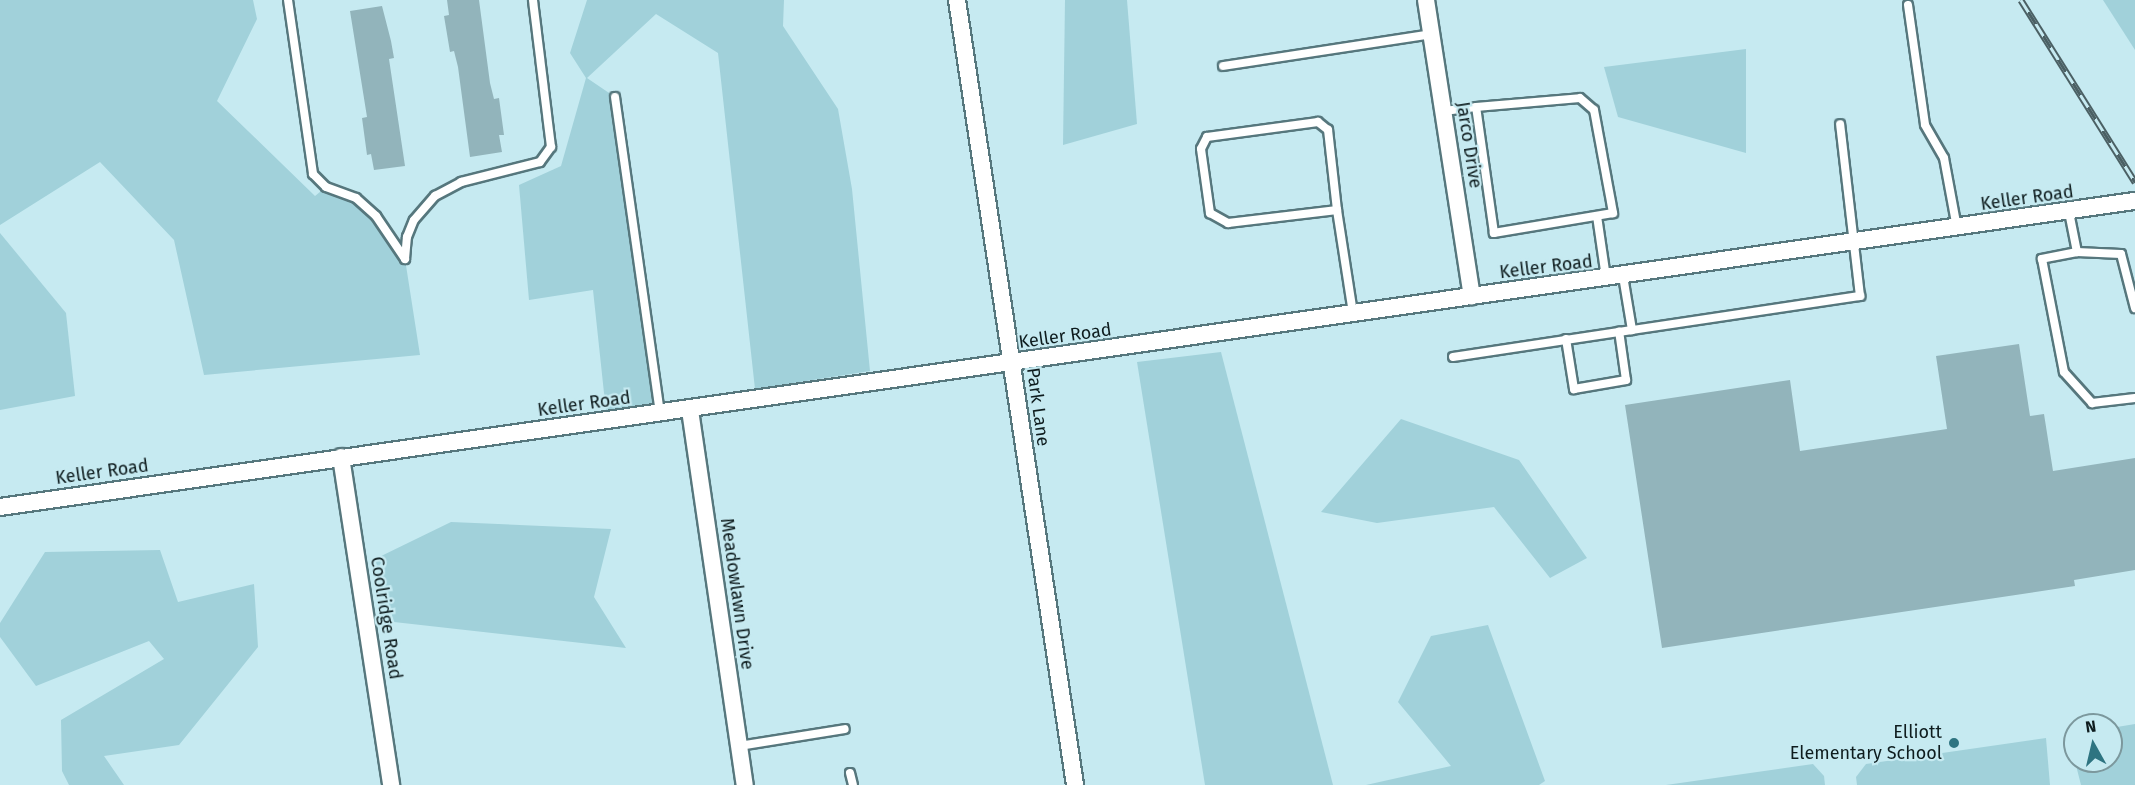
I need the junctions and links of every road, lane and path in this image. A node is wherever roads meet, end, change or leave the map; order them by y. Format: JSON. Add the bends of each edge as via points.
{"nodes":[{"id":1,"x":288,"y":0,"type":"edge"},
{"id":2,"x":533,"y":0,"type":"edge"},
{"id":3,"x":957,"y":0,"type":"edge"},
{"id":4,"x":1426,"y":0,"type":"edge"},
{"id":5,"x":1908,"y":5,"type":"dead end"},
{"id":6,"x":1431,"y":34,"type":"junction"},
{"id":7,"x":1223,"y":66,"type":"dead end"},
{"id":8,"x":615,"y":97,"type":"dead end"},
{"id":9,"x":1476,"y":107,"type":"junction"},
{"id":10,"x":1444,"y":111,"type":"junction"},
{"id":11,"x":1840,"y":124,"type":"dead end"},
{"id":12,"x":2135,"y":201,"type":"edge"},
{"id":13,"x":1337,"y":210,"type":"junction"},
{"id":14,"x":2069,"y":212,"type":"junction"},
{"id":15,"x":1597,"y":216,"type":"junction"},
{"id":16,"x":1957,"y":228,"type":"junction"},
{"id":17,"x":1852,"y":242,"type":"junction"},
{"id":18,"x":2077,"y":252,"type":"junction"},
{"id":19,"x":1615,"y":278,"type":"junction"},
{"id":20,"x":1472,"y":296,"type":"junction"},
{"id":21,"x":2135,"y":308,"type":"edge"},
{"id":22,"x":1353,"y":314,"type":"junction"},
{"id":23,"x":1632,"y":330,"type":"junction"},
{"id":24,"x":1619,"y":331,"type":"junction"},
{"id":25,"x":1566,"y":339,"type":"junction"},
{"id":26,"x":1453,"y":357,"type":"dead end"},
{"id":27,"x":1012,"y":363,"type":"junction"},
{"id":28,"x":2135,"y":398,"type":"edge"},
{"id":29,"x":690,"y":410,"type":"junction"},
{"id":30,"x":660,"y":414,"type":"junction"},
{"id":31,"x":341,"y":457,"type":"junction"},
{"id":32,"x":0,"y":507,"type":"edge"},
{"id":33,"x":846,"y":729,"type":"dead end"},
{"id":34,"x":739,"y":746,"type":"junction"},
{"id":35,"x":850,"y":773,"type":"dead end"},
{"id":36,"x":391,"y":785,"type":"edge"},
{"id":37,"x":745,"y":785,"type":"edge"},
{"id":38,"x":853,"y":785,"type":"edge"},
{"id":39,"x":1075,"y":785,"type":"edge"}],
"edges":[{"from":1,"to":2,"type":"lane","via":[[314,174],[326,187],[356,198],[376,216],[405,260],[407,237],[414,220],[435,196],[461,182],[540,162],[552,147]]},
{"from":3,"to":27,"type":"street","name":"Park Lane"},
{"from":4,"to":6,"type":"street","name":"Jarco Drive"},
{"from":5,"to":16,"type":"lane","via":[[1925,125],[1944,158]]},
{"from":6,"to":7,"type":"lane"},
{"from":6,"to":10,"type":"street","name":"Jarco Drive"},
{"from":8,"to":30,"type":"lane"},
{"from":9,"to":10,"type":"lane"},
{"from":9,"to":15,"type":"lane","via":[[1494,233]]},
{"from":9,"to":15,"type":"lane","via":[[1580,98],[1594,110],[1613,213]]},
{"from":10,"to":20,"type":"street","name":"Jarco Drive"},
{"from":11,"to":17,"type":"lane"},
{"from":12,"to":14,"type":"street","name":"Keller Road"},
{"from":13,"to":13,"type":"lane","via":[[1228,224],[1210,213],[1201,149],[1207,137],[1318,122],[1328,130]]},
{"from":13,"to":22,"type":"lane"},
{"from":14,"to":16,"type":"street","name":"Keller Road"},
{"from":14,"to":18,"type":"lane"},
{"from":15,"to":19,"type":"lane"},
{"from":16,"to":17,"type":"street","name":"Keller Road"},
{"from":17,"to":19,"type":"street","name":"Keller Road"},
{"from":17,"to":23,"type":"lane","via":[[1860,296]]},
{"from":18,"to":21,"type":"lane","via":[[2121,254]]},
{"from":18,"to":28,"type":"lane","via":[[2042,259],[2064,372],[2092,403]]},
{"from":19,"to":20,"type":"street","name":"Keller Road"},
{"from":19,"to":23,"type":"lane"},
{"from":20,"to":22,"type":"street","name":"Keller Road"},
{"from":22,"to":27,"type":"street","name":"Keller Road"},
{"from":23,"to":24,"type":"lane"},
{"from":24,"to":25,"type":"lane"},
{"from":24,"to":25,"type":"lane","via":[[1626,380],[1574,389]]},
{"from":25,"to":26,"type":"lane"},
{"from":27,"to":29,"type":"street","name":"Keller Road"},
{"from":27,"to":39,"type":"street","name":"Park Lane"},
{"from":29,"to":30,"type":"street","name":"Keller Road"},
{"from":29,"to":34,"type":"street","name":"Meadowlawn Drive"},
{"from":30,"to":31,"type":"street","name":"Keller Road"},
{"from":31,"to":32,"type":"street","name":"Keller Road"},
{"from":31,"to":36,"type":"street","name":"Coolridge Road"},
{"from":33,"to":34,"type":"lane"},
{"from":34,"to":37,"type":"street","name":"Meadowlawn Drive"},
{"from":35,"to":38,"type":"lane"}]}
